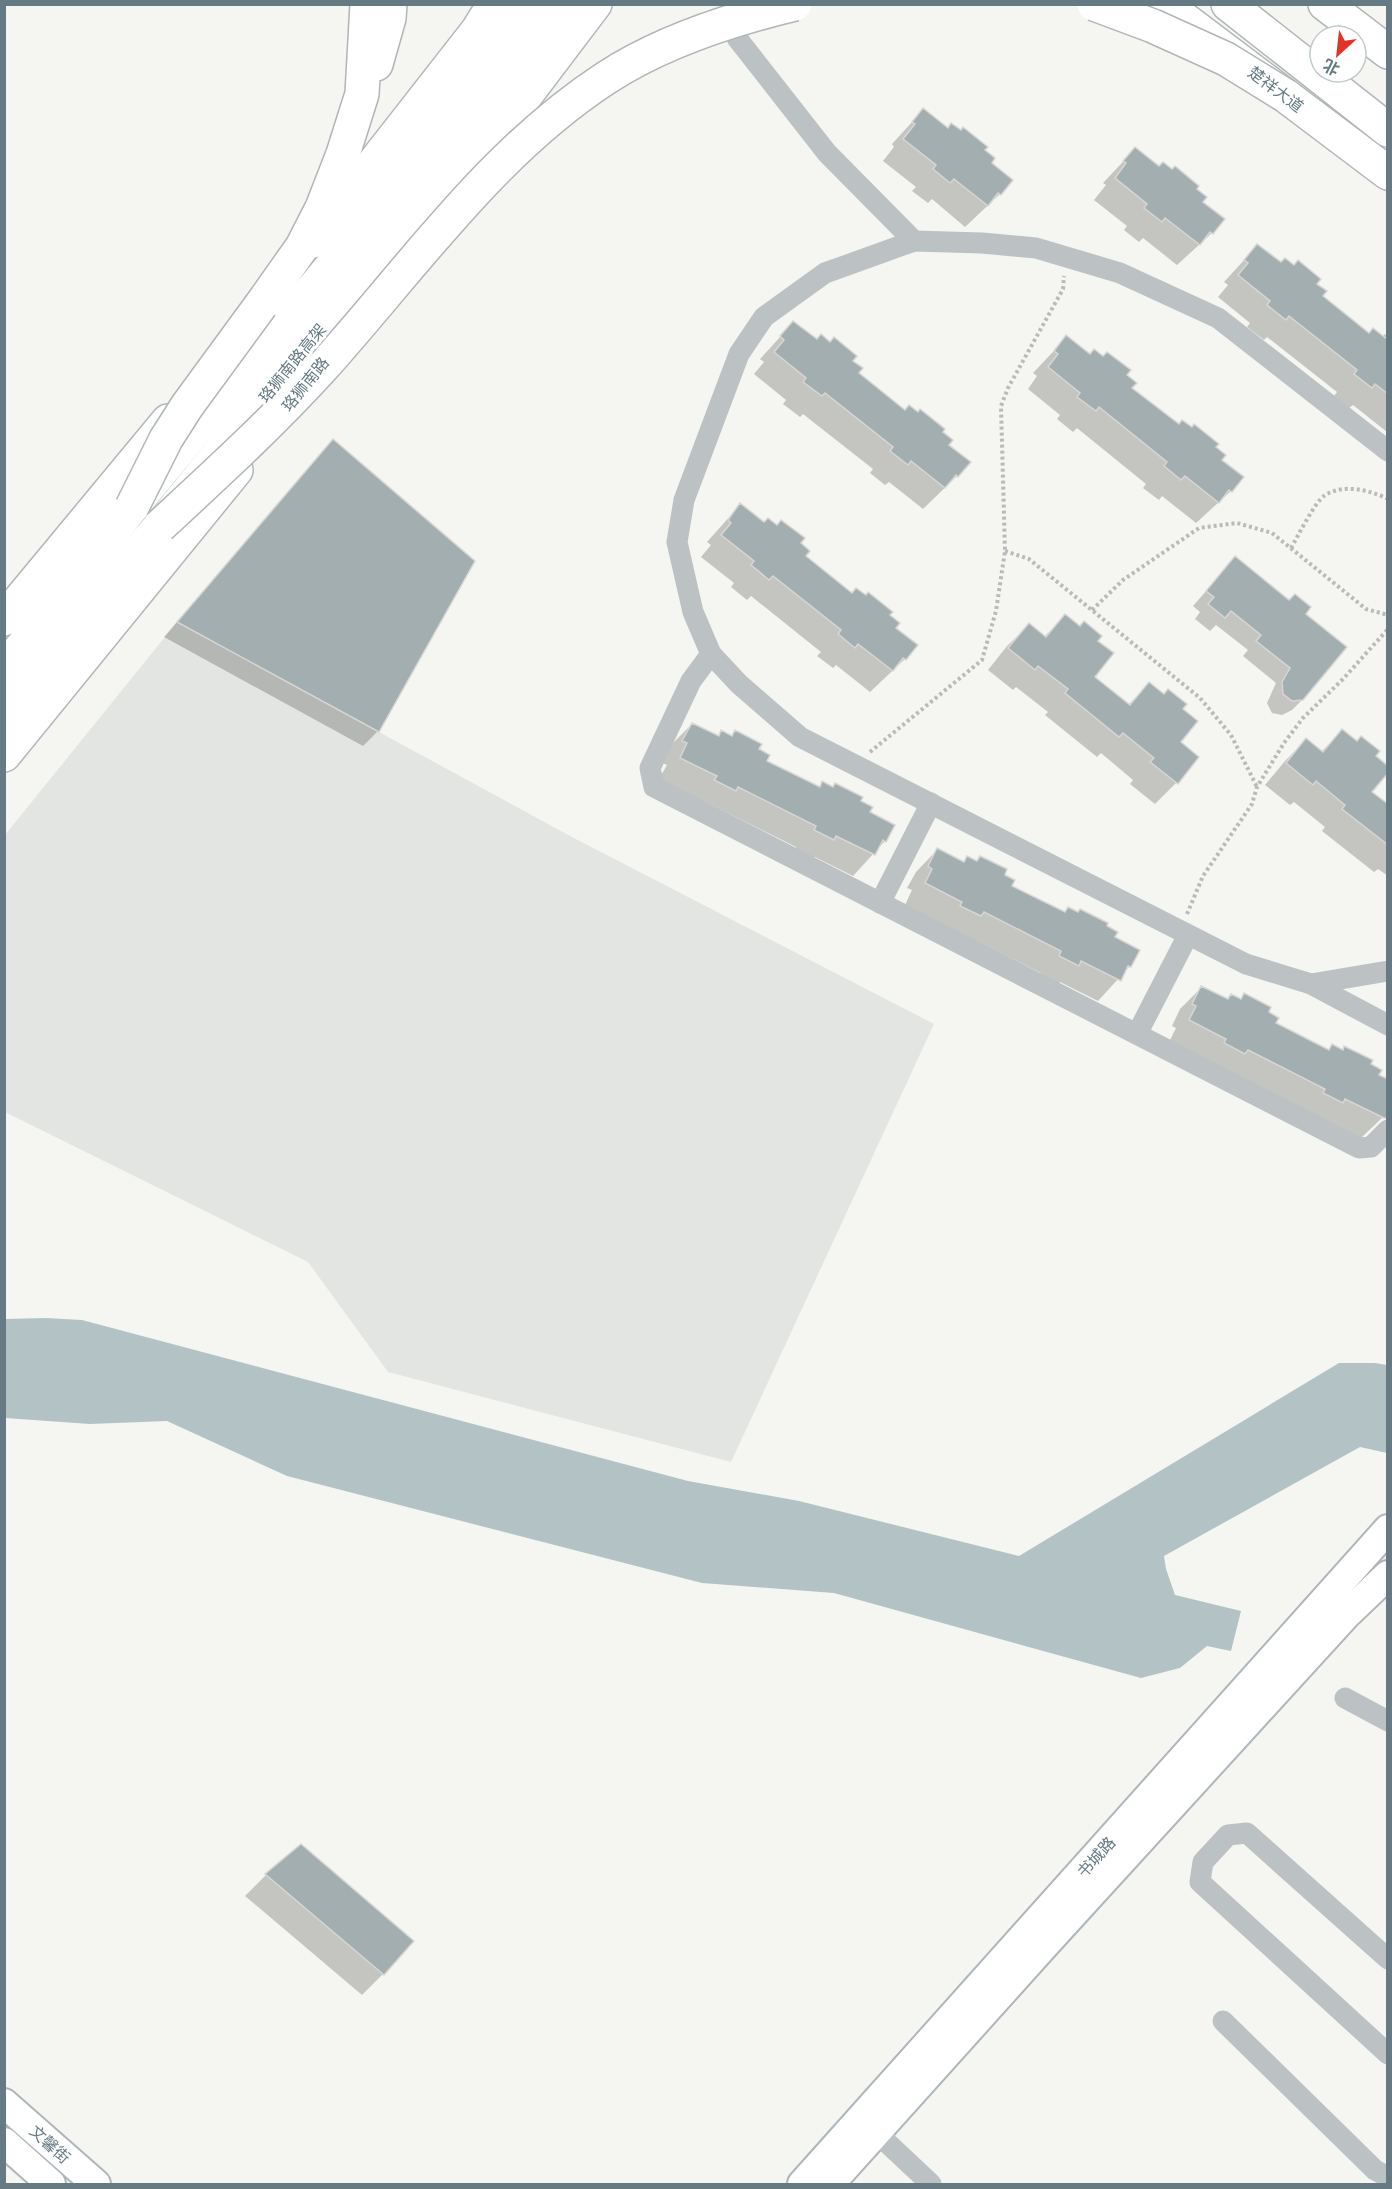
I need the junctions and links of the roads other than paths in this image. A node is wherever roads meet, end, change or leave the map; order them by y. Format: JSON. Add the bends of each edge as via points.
{"nodes":[{"id":1,"x":367,"y":4,"type":"edge"},
{"id":2,"x":390,"y":4,"type":"edge"},
{"id":3,"x":526,"y":4,"type":"edge"},
{"id":4,"x":563,"y":4,"type":"edge"},
{"id":5,"x":595,"y":4,"type":"edge"},
{"id":6,"x":741,"y":4,"type":"edge"},
{"id":7,"x":795,"y":4,"type":"edge"},
{"id":8,"x":1094,"y":4,"type":"edge"},
{"id":9,"x":1164,"y":4,"type":"edge"},
{"id":10,"x":1228,"y":4,"type":"edge"},
{"id":11,"x":1325,"y":4,"type":"edge"},
{"id":12,"x":1337,"y":4,"type":"edge"},
{"id":13,"x":481,"y":13,"type":"edge"},
{"id":14,"x":737,"y":38,"type":"dead end"},
{"id":15,"x":676,"y":42,"type":"junction"},
{"id":16,"x":1388,"y":50,"type":"edge"},
{"id":17,"x":362,"y":94,"type":"junction"},
{"id":18,"x":1388,"y":130,"type":"edge"},
{"id":19,"x":1388,"y":163,"type":"edge"},
{"id":20,"x":1388,"y":173,"type":"edge"},
{"id":21,"x":914,"y":241,"type":"junction"},
{"id":22,"x":1388,"y":451,"type":"edge"},
{"id":23,"x":132,"y":507,"type":"junction"},
{"id":24,"x":160,"y":526,"type":"junction"},
{"id":25,"x":4,"y":619,"type":"edge"},
{"id":26,"x":711,"y":654,"type":"junction"},
{"id":27,"x":4,"y":668,"type":"edge"},
{"id":28,"x":4,"y":711,"type":"edge"},
{"id":29,"x":4,"y":755,"type":"edge"},
{"id":30,"x":931,"y":803,"type":"junction"},
{"id":31,"x":880,"y":903,"type":"junction"},
{"id":32,"x":1184,"y":933,"type":"junction"},
{"id":33,"x":1388,"y":971,"type":"edge"},
{"id":34,"x":1311,"y":984,"type":"junction"},
{"id":35,"x":1388,"y":1025,"type":"edge"},
{"id":36,"x":1137,"y":1034,"type":"junction"},
{"id":37,"x":1388,"y":1130,"type":"edge"},
{"id":38,"x":1388,"y":1529,"type":"edge"},
{"id":39,"x":1376,"y":1561,"type":"edge"},
{"id":40,"x":1388,"y":1575,"type":"edge"},
{"id":41,"x":1345,"y":1698,"type":"dead end"},
{"id":42,"x":1388,"y":1721,"type":"edge"},
{"id":43,"x":1388,"y":1959,"type":"edge"},
{"id":44,"x":1223,"y":2021,"type":"dead end"},
{"id":45,"x":1388,"y":2054,"type":"edge"},
{"id":46,"x":4,"y":2103,"type":"edge"},
{"id":47,"x":869,"y":2126,"type":"junction"},
{"id":48,"x":4,"y":2142,"type":"edge"},
{"id":49,"x":1388,"y":2177,"type":"edge"},
{"id":50,"x":51,"y":2184,"type":"edge"},
{"id":51,"x":96,"y":2184,"type":"edge"},
{"id":52,"x":802,"y":2184,"type":"edge"},
{"id":53,"x":830,"y":2184,"type":"edge"},
{"id":54,"x":931,"y":2184,"type":"edge"}],
"edges":[{"from":1,"to":17,"type":"main road"},
{"from":2,"to":17,"type":"main road","via":[[380,55]]},
{"from":3,"to":23,"type":"main road","name":"珞狮南路高架","bridge":true,"via":[[461,103],[375,214]]},
{"from":4,"to":24,"type":"main road","name":"珞狮南路高架","bridge":true,"via":[[518,76],[462,150]]},
{"from":5,"to":29,"type":"main road","name":"珞狮南路","via":[[330,353]]},
{"from":6,"to":15,"type":"main road","bridge":true},
{"from":7,"to":15,"type":"main road","bridge":true},
{"from":8,"to":19,"type":"main road","bridge":true,"via":[[1226,60]]},
{"from":9,"to":20,"type":"main road","name":"楚祥大道"},
{"from":10,"to":18,"type":"main road"},
{"from":11,"to":16,"type":"main road"},
{"from":12,"to":16,"type":"main road"},
{"from":13,"to":25,"type":"main road","via":[[276,289]]},
{"from":14,"to":21,"type":"street","via":[[827,153]]},
{"from":15,"to":24,"type":"main road","bridge":true,"via":[[607,77],[555,115],[501,164],[320,370]]},
{"from":17,"to":23,"type":"main road","bridge":true,"via":[[326,198],[302,247],[187,406]]},
{"from":21,"to":22,"type":"street","via":[[1036,248],[1120,273],[1218,318]]},
{"from":21,"to":26,"type":"street","via":[[825,273],[764,317],[739,354],[684,500],[676,542],[693,612]]},
{"from":23,"to":27,"type":"main road","name":"珞狮南路高架"},
{"from":24,"to":28,"type":"main road","name":"珞狮南路高架"},
{"from":26,"to":30,"type":"street","via":[[739,684],[800,736]]},
{"from":26,"to":31,"type":"street","via":[[692,681],[650,768],[654,787]]},
{"from":30,"to":31,"type":"street"},
{"from":30,"to":32,"type":"street"},
{"from":31,"to":36,"type":"street"},
{"from":32,"to":34,"type":"street","via":[[1246,964]]},
{"from":32,"to":36,"type":"street"},
{"from":33,"to":34,"type":"street"},
{"from":34,"to":35,"type":"street"},
{"from":36,"to":37,"type":"street","via":[[1359,1148],[1371,1147]]},
{"from":38,"to":39,"type":"main road","name":"书城路"},
{"from":39,"to":47,"type":"main road","name":"书城路"},
{"from":40,"to":47,"type":"main road","name":"书城路","via":[[1314,1650],[1043,1947]]},
{"from":41,"to":42,"type":"street"},
{"from":43,"to":45,"type":"street","via":[[1247,1833],[1228,1835],[1203,1862],[1200,1882]]},
{"from":44,"to":49,"type":"street","via":[[1375,2170]]},
{"from":46,"to":51,"type":"main road","name":"文馨街"},
{"from":47,"to":52,"type":"main road","name":"书城路"},
{"from":47,"to":53,"type":"main road","name":"书城路"},
{"from":47,"to":54,"type":"street"},
{"from":48,"to":50,"type":"main road","name":"文馨街"}]}
